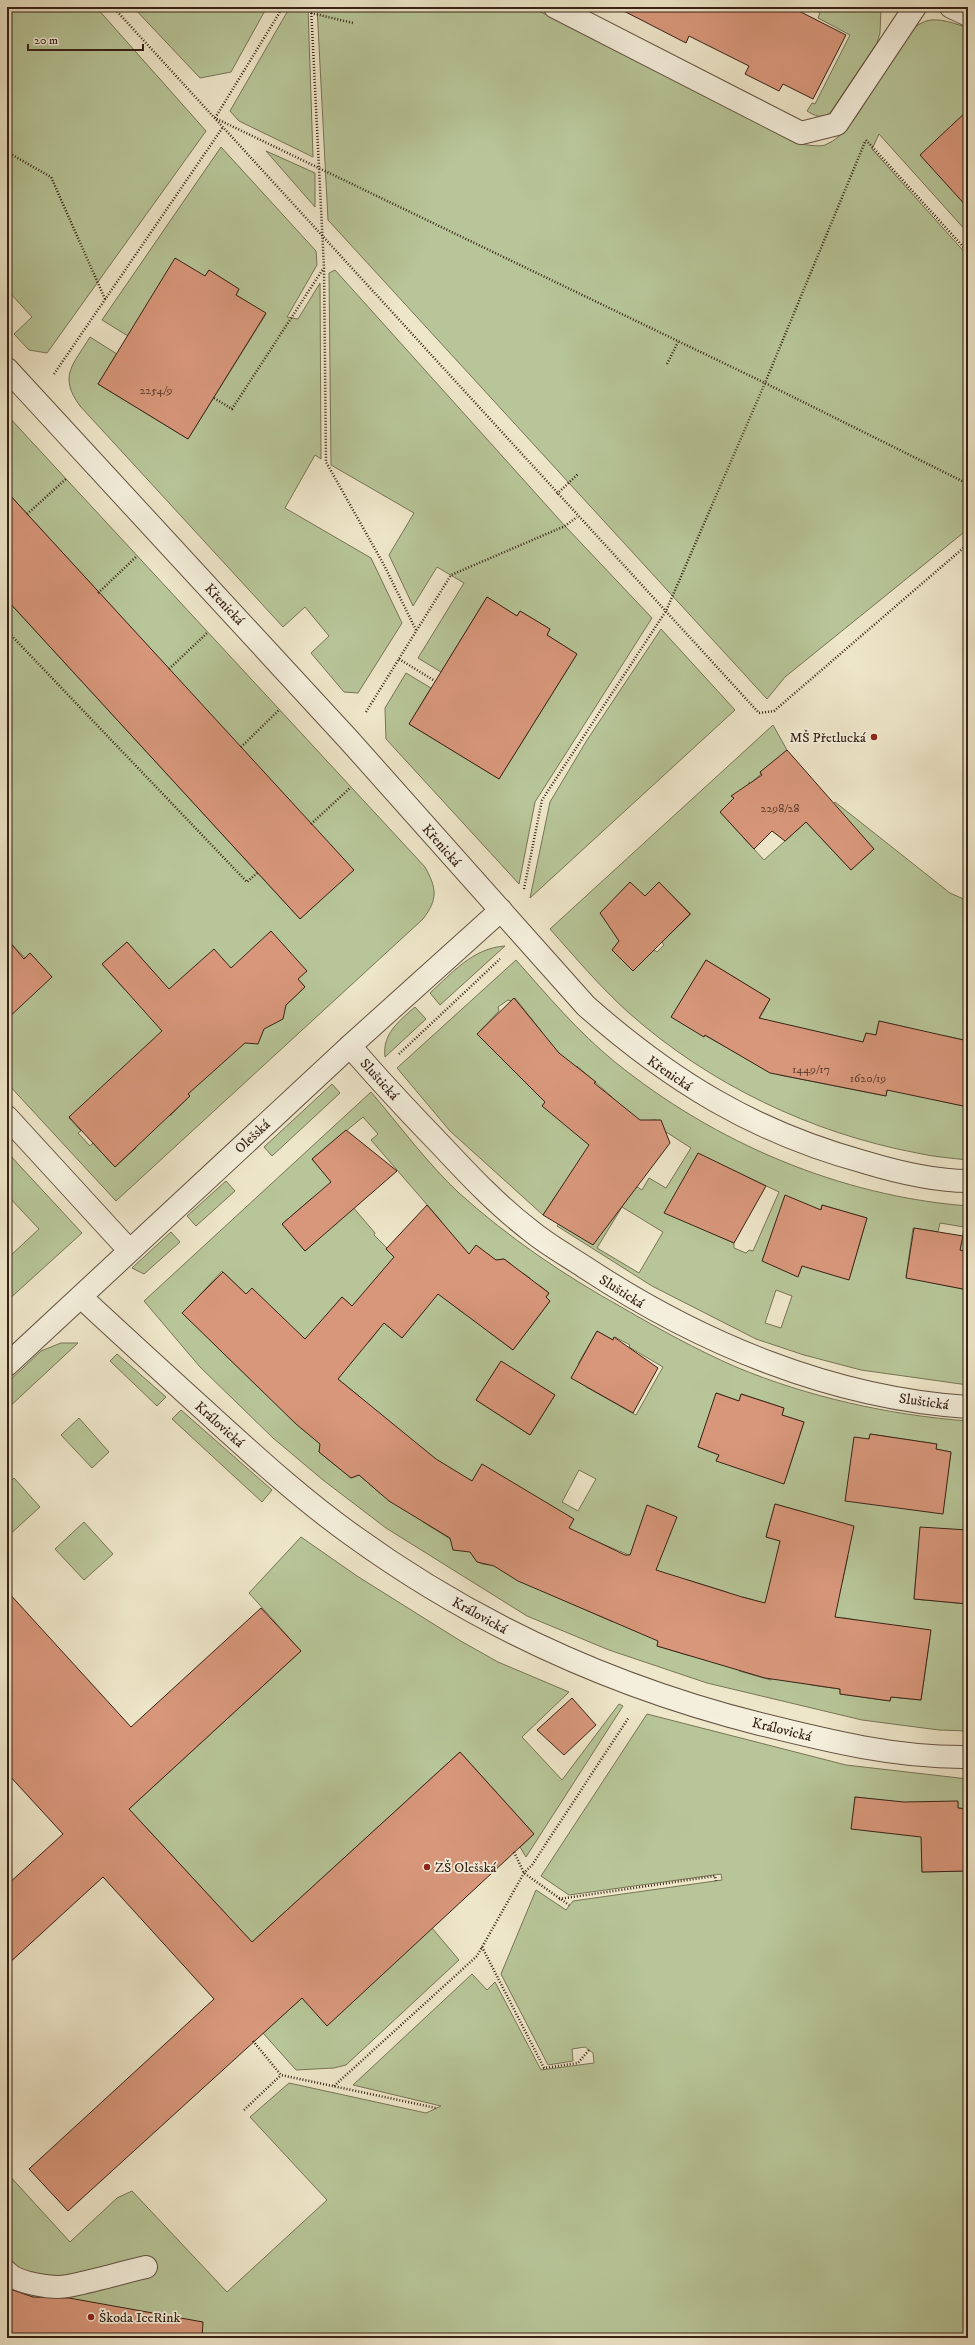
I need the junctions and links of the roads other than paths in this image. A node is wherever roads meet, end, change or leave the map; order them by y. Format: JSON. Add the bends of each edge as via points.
{"nodes":[{"id":1,"x":555,"y":7,"type":"edge"},
{"id":2,"x":914,"y":7,"type":"edge"},
{"id":3,"x":951,"y":7,"type":"edge"},
{"id":4,"x":968,"y":15,"type":"edge"},
{"id":5,"x":7,"y":368,"type":"edge"},
{"id":6,"x":500,"y":910,"type":"junction"},
{"id":7,"x":350,"y":1046,"type":"junction"},
{"id":8,"x":7,"y":1117,"type":"edge"},
{"id":9,"x":968,"y":1181,"type":"edge"},
{"id":10,"x":129,"y":1250,"type":"junction"},
{"id":11,"x":81,"y":1297,"type":"junction"},
{"id":12,"x":7,"y":1365,"type":"edge"},
{"id":13,"x":968,"y":1407,"type":"edge"},
{"id":14,"x":968,"y":1757,"type":"edge"},
{"id":15,"x":146,"y":2267,"type":"dead end"},
{"id":16,"x":7,"y":2272,"type":"edge"}],
"edges":[{"from":1,"to":2,"type":"street","via":[[801,133],[837,124]]},
{"from":3,"to":4,"type":"street"},
{"from":5,"to":6,"type":"street","name":"Křenická","via":[[349,740]]},
{"from":6,"to":7,"type":"street","name":"Olešská"},
{"from":6,"to":9,"type":"street","name":"Křenická","via":[[586,1006],[671,1075],[715,1102],[775,1132],[831,1153],[892,1170],[954,1181]]},
{"from":7,"to":10,"type":"street","name":"Olešská"},
{"from":7,"to":13,"type":"street","name":"Sluštická","via":[[375,1076],[492,1199],[532,1232],[622,1292],[658,1313],[767,1363],[846,1387],[894,1397]]},
{"from":8,"to":10,"type":"street"},
{"from":10,"to":11,"type":"street","name":"Olešská"},
{"from":11,"to":12,"type":"street","name":"Olešská"},
{"from":11,"to":14,"type":"street","name":"Královická","via":[[250,1452],[327,1516],[415,1578],[496,1626],[576,1664],[740,1719],[838,1743],[888,1752]]},
{"from":15,"to":16,"type":"street","via":[[66,2286],[33,2283],[12,2278]]}]}
